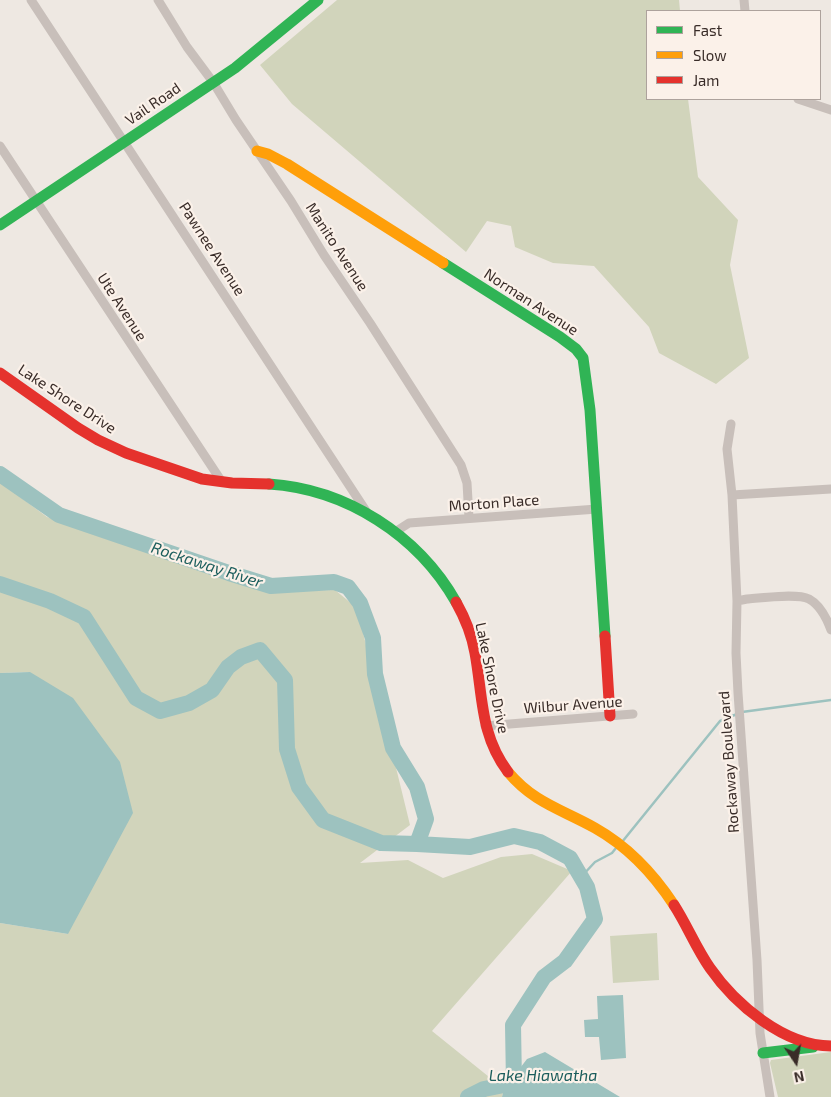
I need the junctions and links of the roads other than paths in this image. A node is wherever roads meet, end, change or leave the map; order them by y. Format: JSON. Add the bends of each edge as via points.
{"nodes":[{"id":1,"x":31,"y":0,"type":"edge"},
{"id":2,"x":158,"y":0,"type":"edge"},
{"id":3,"x":310,"y":2,"type":"edge"},
{"id":4,"x":213,"y":82,"type":"junction"},
{"id":5,"x":801,"y":100,"type":"edge"},
{"id":6,"x":831,"y":110,"type":"edge"},
{"id":7,"x":124,"y":141,"type":"junction"},
{"id":8,"x":0,"y":146,"type":"edge"},
{"id":9,"x":257,"y":150,"type":"junction"},
{"id":10,"x":37,"y":201,"type":"junction"},
{"id":11,"x":0,"y":225,"type":"edge"},
{"id":12,"x":0,"y":373,"type":"edge"},
{"id":13,"x":731,"y":424,"type":"dead end"},
{"id":14,"x":222,"y":482,"type":"junction"},
{"id":15,"x":831,"y":489,"type":"edge"},
{"id":16,"x":732,"y":495,"type":"junction"},
{"id":17,"x":597,"y":509,"type":"junction"},
{"id":18,"x":369,"y":515,"type":"junction"},
{"id":19,"x":469,"y":518,"type":"junction"},
{"id":20,"x":395,"y":532,"type":"junction"},
{"id":21,"x":737,"y":601,"type":"junction"},
{"id":22,"x":831,"y":630,"type":"edge"},
{"id":23,"x":633,"y":714,"type":"dead end"},
{"id":24,"x":610,"y":716,"type":"junction"},
{"id":25,"x":485,"y":726,"type":"junction"},
{"id":26,"x":759,"y":1018,"type":"junction"},
{"id":27,"x":815,"y":1046,"type":"junction"},
{"id":28,"x":831,"y":1046,"type":"edge"},
{"id":29,"x":763,"y":1053,"type":"junction"},
{"id":30,"x":770,"y":1097,"type":"edge"}],
"edges":[{"from":1,"to":7,"type":"street","name":"Pawnee Avenue"},
{"from":2,"to":4,"type":"street","name":"Manito Avenue"},
{"from":3,"to":4,"type":"street","name":"Vail Road","via":[[236,68]]},
{"from":4,"to":7,"type":"street","name":"Vail Road"},
{"from":4,"to":9,"type":"street","name":"Manito Avenue"},
{"from":5,"to":6,"type":"street"},
{"from":7,"to":10,"type":"street","name":"Vail Road"},
{"from":7,"to":18,"type":"street","name":"Pawnee Avenue"},
{"from":8,"to":10,"type":"street","name":"Ute Avenue"},
{"from":9,"to":17,"type":"street","name":"Norman Avenue","via":[[287,164],[581,354],[590,410]]},
{"from":9,"to":19,"type":"street","name":"Manito Avenue","via":[[461,465],[467,483]]},
{"from":10,"to":11,"type":"street","name":"Vail Road"},
{"from":10,"to":14,"type":"street","name":"Ute Avenue"},
{"from":12,"to":14,"type":"street","name":"Lake Shore Drive","via":[[92,436],[161,466]]},
{"from":13,"to":16,"type":"street","name":"Rockaway Boulevard","via":[[727,448]]},
{"from":14,"to":18,"type":"street","name":"Lake Shore Drive","via":[[280,485],[305,490]]},
{"from":15,"to":16,"type":"street"},
{"from":16,"to":21,"type":"street","name":"Rockaway Boulevard"},
{"from":17,"to":19,"type":"street","name":"Morton Place"},
{"from":17,"to":24,"type":"street","name":"Norman Avenue"},
{"from":18,"to":20,"type":"street","name":"Lake Shore Drive"},
{"from":19,"to":20,"type":"street","name":"Morton Place","via":[[409,523]]},
{"from":20,"to":25,"type":"street","name":"Lake Shore Drive","via":[[429,562],[463,617],[474,650]]},
{"from":21,"to":22,"type":"street","via":[[804,597],[815,603]]},
{"from":21,"to":26,"type":"street","name":"Rockaway Boulevard","via":[[738,693]]},
{"from":23,"to":24,"type":"street","name":"Wilbur Avenue"},
{"from":24,"to":25,"type":"street","name":"Wilbur Avenue"},
{"from":25,"to":26,"type":"street","name":"Lake Shore Drive","via":[[492,747],[521,786],[552,808],[589,824],[614,840],[646,868],[662,888],[716,976]]},
{"from":26,"to":27,"type":"street","name":"Lake Shore Drive","via":[[801,1042]]},
{"from":26,"to":29,"type":"street","name":"Rockaway Boulevard"},
{"from":27,"to":28,"type":"street","name":"Lake Shore Drive"},
{"from":27,"to":29,"type":"street","name":"Lake Shore Drive"},
{"from":29,"to":30,"type":"street","name":"Rockaway Boulevard"}]}
